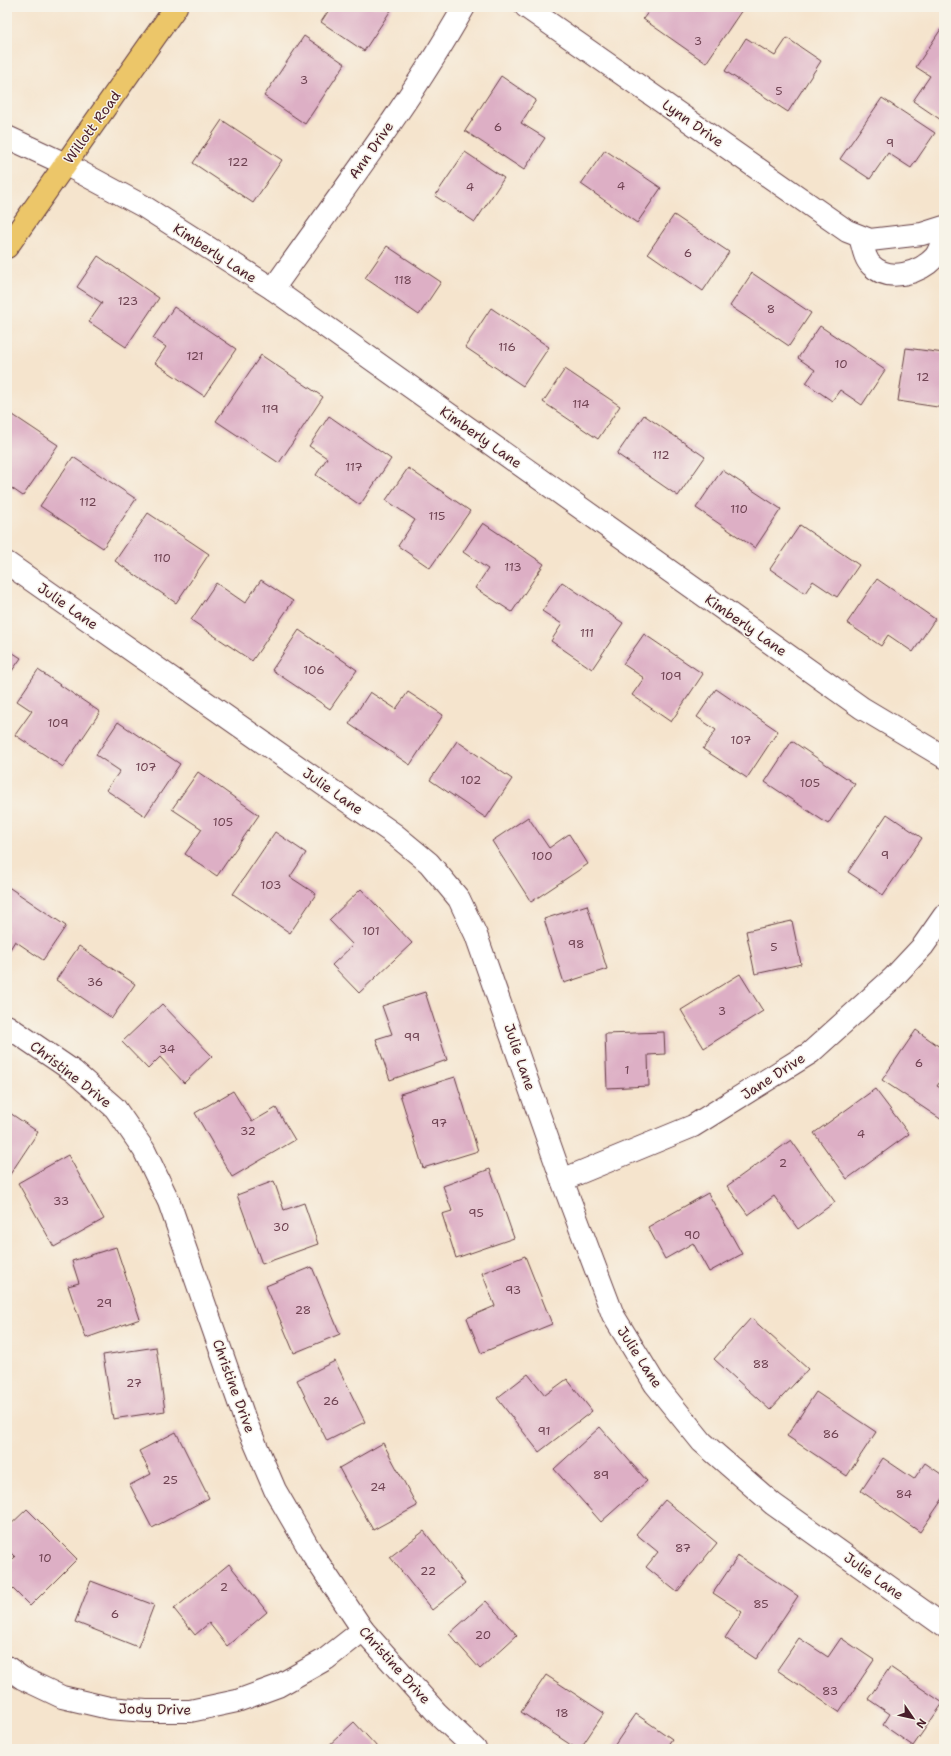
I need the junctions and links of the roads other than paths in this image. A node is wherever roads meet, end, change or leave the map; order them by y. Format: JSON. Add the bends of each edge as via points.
{"nodes":[{"id":1,"x":176,"y":7,"type":"edge"},
{"id":2,"x":464,"y":7,"type":"edge"},
{"id":3,"x":526,"y":7,"type":"edge"},
{"id":4,"x":7,"y":137,"type":"edge"},
{"id":5,"x":65,"y":164,"type":"junction"},
{"id":6,"x":944,"y":227,"type":"edge"},
{"id":7,"x":944,"y":234,"type":"edge"},
{"id":8,"x":860,"y":237,"type":"junction"},
{"id":9,"x":7,"y":246,"type":"edge"},
{"id":10,"x":273,"y":290,"type":"junction"},
{"id":11,"x":7,"y":563,"type":"edge"},
{"id":12,"x":944,"y":757,"type":"edge"},
{"id":13,"x":944,"y":916,"type":"edge"},
{"id":14,"x":7,"y":1026,"type":"edge"},
{"id":15,"x":562,"y":1180,"type":"junction"},
{"id":16,"x":944,"y":1626,"type":"edge"},
{"id":17,"x":363,"y":1630,"type":"junction"},
{"id":18,"x":7,"y":1667,"type":"edge"},
{"id":19,"x":475,"y":1749,"type":"edge"}],
"edges":[{"from":1,"to":5,"type":"main road","name":"Willott Road"},
{"from":2,"to":10,"type":"street","name":"Ann Drive","via":[[409,97]]},
{"from":3,"to":8,"type":"street","name":"Lynn Drive","via":[[847,232]]},
{"from":4,"to":5,"type":"street","name":"Kimberly Lane"},
{"from":5,"to":9,"type":"main road","name":"Willott Road"},
{"from":5,"to":10,"type":"street","name":"Kimberly Lane","via":[[143,206]]},
{"from":6,"to":8,"type":"street","name":"Lynn Drive","via":[[922,234],[895,238],[870,240]]},
{"from":7,"to":8,"type":"street","via":[[936,256],[926,265],[911,272],[894,275],[881,272],[871,265]]},
{"from":10,"to":12,"type":"street","name":"Kimberly Lane","via":[[862,708]]},
{"from":11,"to":15,"type":"street","name":"Julie Lane","via":[[394,834],[429,863],[459,899],[476,935]]},
{"from":13,"to":15,"type":"street","name":"Jane Drive","via":[[923,946],[893,978],[810,1053],[693,1126]]},
{"from":14,"to":17,"type":"street","name":"Christine Drive","via":[[73,1071],[115,1108],[144,1150],[169,1202],[245,1420],[275,1490],[311,1552]]},
{"from":15,"to":16,"type":"street","name":"Julie Lane","via":[[613,1315],[656,1384],[702,1442],[773,1504]]},
{"from":17,"to":18,"type":"street","name":"Jody Drive","via":[[326,1658],[278,1686],[237,1701],[190,1711],[109,1708],[70,1699],[22,1678]]},
{"from":17,"to":19,"type":"street","name":"Christine Drive","via":[[437,1712]]}]}
